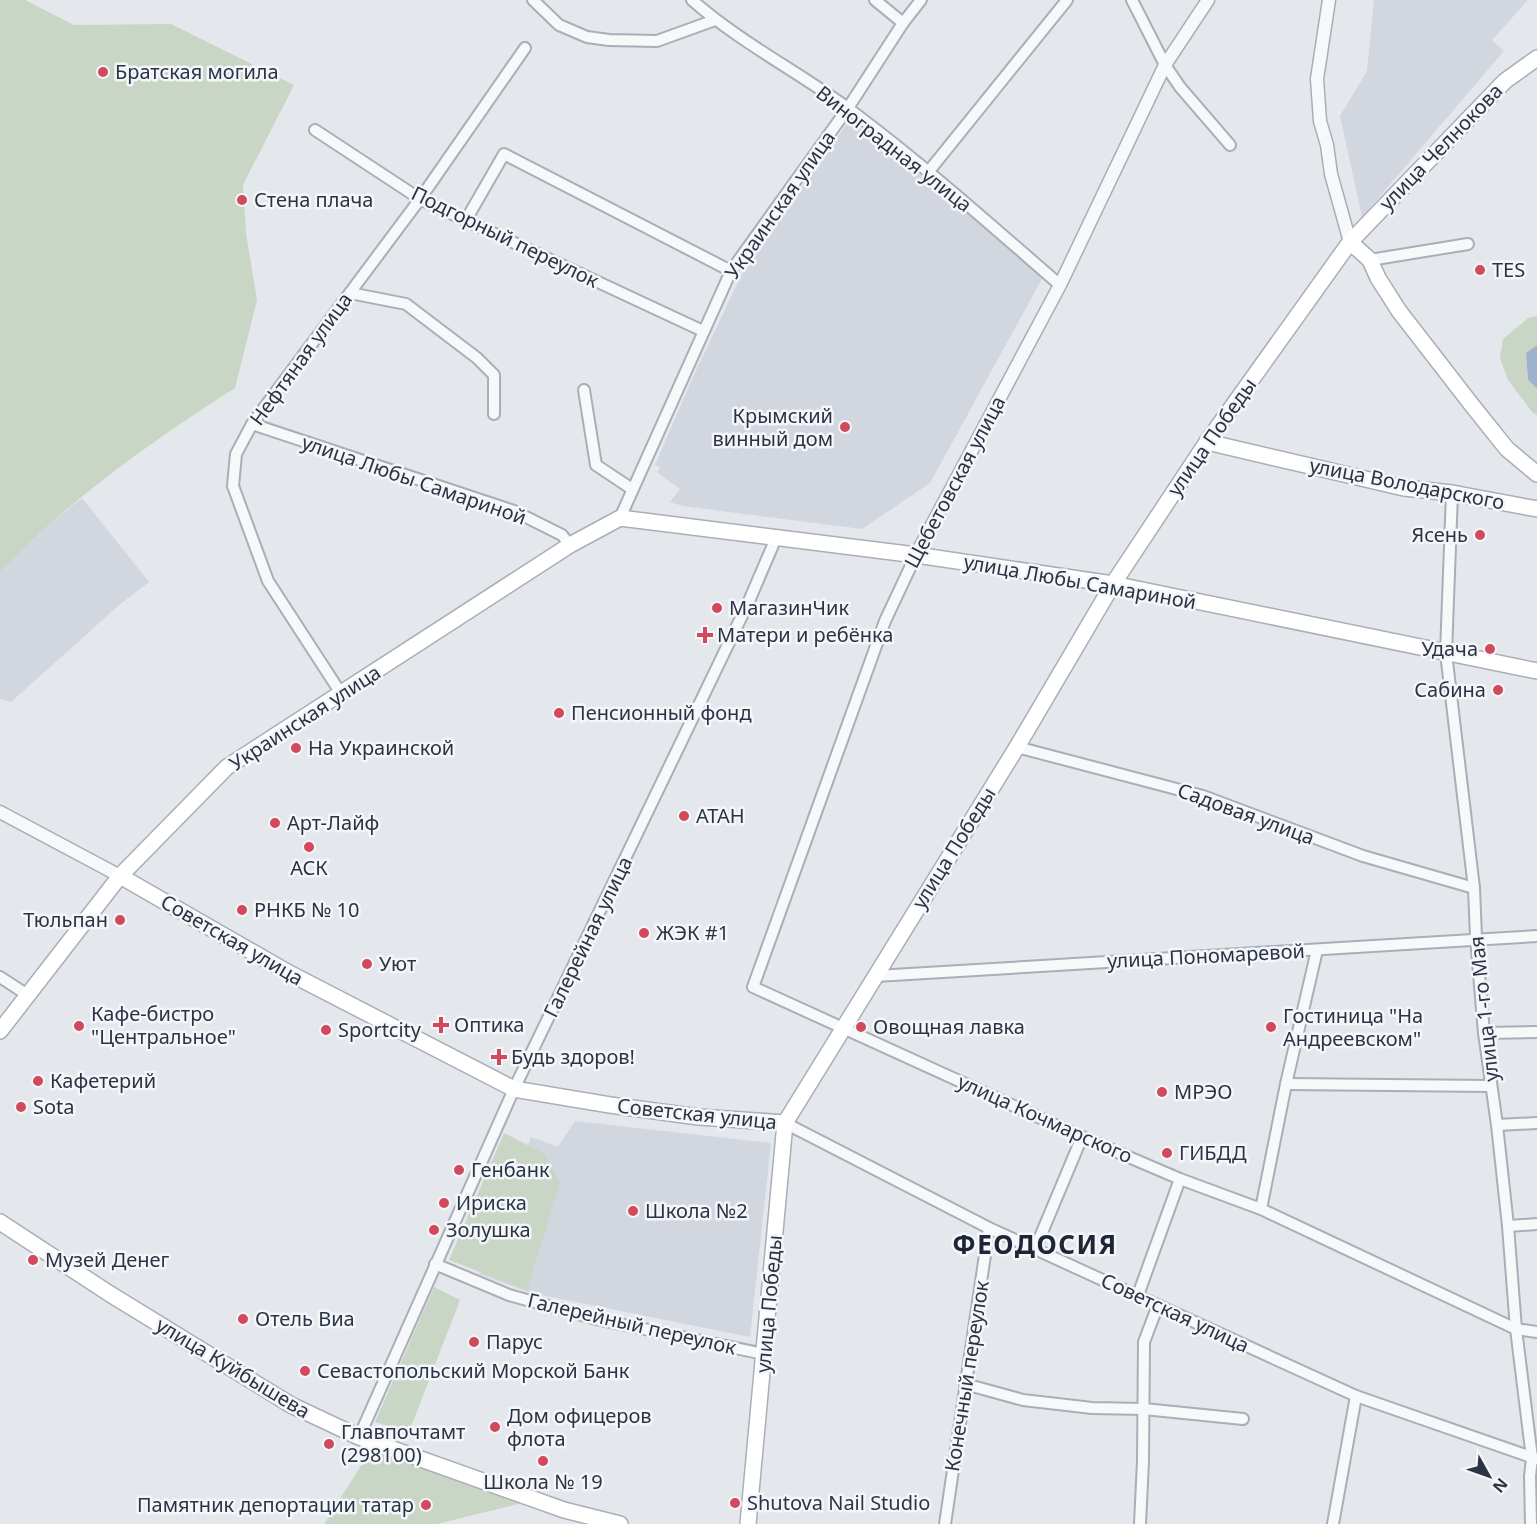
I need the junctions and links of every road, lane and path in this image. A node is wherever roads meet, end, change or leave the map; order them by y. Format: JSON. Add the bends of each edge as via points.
{"nodes":[{"id":1,"x":533,"y":0,"type":"edge"},
{"id":2,"x":692,"y":0,"type":"edge"},
{"id":3,"x":875,"y":0,"type":"edge"},
{"id":4,"x":921,"y":0,"type":"edge"},
{"id":5,"x":1067,"y":0,"type":"edge"},
{"id":6,"x":1132,"y":0,"type":"edge"},
{"id":7,"x":1208,"y":0,"type":"edge"},
{"id":8,"x":1329,"y":0,"type":"edge"},
{"id":9,"x":715,"y":20,"type":"junction"},
{"id":10,"x":903,"y":23,"type":"junction"},
{"id":11,"x":525,"y":48,"type":"dead end"},
{"id":12,"x":1537,"y":58,"type":"edge"},
{"id":13,"x":1165,"y":65,"type":"junction"},
{"id":14,"x":848,"y":108,"type":"junction"},
{"id":15,"x":315,"y":130,"type":"dead end"},
{"id":16,"x":1230,"y":146,"type":"dead end"},
{"id":17,"x":929,"y":171,"type":"junction"},
{"id":18,"x":420,"y":199,"type":"junction"},
{"id":19,"x":466,"y":220,"type":"junction"},
{"id":20,"x":1350,"y":242,"type":"junction"},
{"id":21,"x":1468,"y":244,"type":"dead end"},
{"id":22,"x":1370,"y":260,"type":"junction"},
{"id":23,"x":731,"y":271,"type":"junction"},
{"id":24,"x":1059,"y":285,"type":"junction"},
{"id":25,"x":350,"y":293,"type":"junction"},
{"id":26,"x":703,"y":331,"type":"junction"},
{"id":27,"x":584,"y":390,"type":"dead end"},
{"id":28,"x":494,"y":414,"type":"dead end"},
{"id":29,"x":252,"y":424,"type":"junction"},
{"id":30,"x":1207,"y":442,"type":"junction"},
{"id":31,"x":1537,"y":474,"type":"edge"},
{"id":32,"x":632,"y":489,"type":"junction"},
{"id":33,"x":1452,"y":493,"type":"junction"},
{"id":34,"x":1537,"y":509,"type":"edge"},
{"id":35,"x":620,"y":518,"type":"junction"},
{"id":36,"x":776,"y":538,"type":"junction"},
{"id":37,"x":570,"y":545,"type":"junction"},
{"id":38,"x":916,"y":555,"type":"junction"},
{"id":39,"x":1113,"y":584,"type":"junction"},
{"id":40,"x":1446,"y":653,"type":"junction"},
{"id":41,"x":1537,"y":671,"type":"edge"},
{"id":42,"x":342,"y":694,"type":"junction"},
{"id":43,"x":1017,"y":747,"type":"junction"},
{"id":44,"x":0,"y":812,"type":"edge"},
{"id":45,"x":120,"y":876,"type":"junction"},
{"id":46,"x":1474,"y":888,"type":"junction"},
{"id":47,"x":1537,"y":936,"type":"edge"},
{"id":48,"x":1476,"y":938,"type":"junction"},
{"id":49,"x":1317,"y":950,"type":"junction"},
{"id":50,"x":876,"y":976,"type":"junction"},
{"id":51,"x":0,"y":977,"type":"edge"},
{"id":52,"x":753,"y":987,"type":"joint"},
{"id":53,"x":26,"y":994,"type":"junction"},
{"id":54,"x":844,"y":1028,"type":"junction"},
{"id":55,"x":0,"y":1030,"type":"edge"},
{"id":56,"x":1537,"y":1032,"type":"edge"},
{"id":57,"x":1484,"y":1034,"type":"junction"},
{"id":58,"x":1286,"y":1084,"type":"junction"},
{"id":59,"x":1491,"y":1086,"type":"junction"},
{"id":60,"x":514,"y":1089,"type":"junction"},
{"id":61,"x":785,"y":1123,"type":"junction"},
{"id":62,"x":1537,"y":1123,"type":"edge"},
{"id":63,"x":1497,"y":1125,"type":"junction"},
{"id":64,"x":1082,"y":1137,"type":"junction"},
{"id":65,"x":1180,"y":1179,"type":"junction"},
{"id":66,"x":1261,"y":1209,"type":"junction"},
{"id":67,"x":0,"y":1222,"type":"edge"},
{"id":68,"x":1537,"y":1224,"type":"edge"},
{"id":69,"x":1509,"y":1226,"type":"junction"},
{"id":70,"x":989,"y":1228,"type":"junction"},
{"id":71,"x":1035,"y":1249,"type":"junction"},
{"id":72,"x":435,"y":1264,"type":"junction"},
{"id":73,"x":1138,"y":1295,"type":"junction"},
{"id":74,"x":1158,"y":1305,"type":"junction"},
{"id":75,"x":1516,"y":1329,"type":"junction"},
{"id":76,"x":1537,"y":1332,"type":"edge"},
{"id":77,"x":764,"y":1354,"type":"junction"},
{"id":78,"x":965,"y":1384,"type":"junction"},
{"id":79,"x":1356,"y":1396,"type":"junction"},
{"id":80,"x":1144,"y":1409,"type":"junction"},
{"id":81,"x":1243,"y":1419,"type":"dead end"},
{"id":82,"x":359,"y":1437,"type":"junction"},
{"id":83,"x":1534,"y":1458,"type":"edge"},
{"id":84,"x":620,"y":1524,"type":"edge"},
{"id":85,"x":748,"y":1524,"type":"edge"},
{"id":86,"x":945,"y":1524,"type":"edge"},
{"id":87,"x":1140,"y":1524,"type":"edge"},
{"id":88,"x":1333,"y":1524,"type":"edge"},
{"id":89,"x":1531,"y":1524,"type":"edge"}],
"edges":[{"from":1,"to":9,"type":"street","via":[[559,25],[587,38],[657,41]]},
{"from":2,"to":9,"type":"street","name":"Виноградная улица"},
{"from":3,"to":10,"type":"street"},
{"from":4,"to":10,"type":"street","name":"Украинская улица"},
{"from":5,"to":17,"type":"street"},
{"from":6,"to":13,"type":"street"},
{"from":7,"to":13,"type":"street","name":"Щебетовская улица"},
{"from":8,"to":20,"type":"street","via":[[1317,79],[1320,121]]},
{"from":9,"to":14,"type":"street","name":"Виноградная улица"},
{"from":10,"to":14,"type":"street","name":"Украинская улица"},
{"from":11,"to":18,"type":"street","name":"Нефтяная улица"},
{"from":12,"to":20,"type":"main road","name":"улица Челнокова","via":[[1505,81]]},
{"from":13,"to":16,"type":"street"},
{"from":13,"to":24,"type":"street","name":"Щебетовская улица"},
{"from":14,"to":17,"type":"street","name":"Виноградная улица"},
{"from":14,"to":23,"type":"street","name":"Украинская улица"},
{"from":15,"to":18,"type":"street","name":"Подгорный переулок"},
{"from":17,"to":24,"type":"street","name":"Виноградная улица"},
{"from":18,"to":19,"type":"street","name":"Подгорный переулок"},
{"from":18,"to":25,"type":"street","name":"Нефтяная улица"},
{"from":19,"to":23,"type":"street","via":[[504,154]]},
{"from":19,"to":26,"type":"street","name":"Подгорный переулок"},
{"from":20,"to":22,"type":"main road"},
{"from":20,"to":30,"type":"main road","name":"улица Победы"},
{"from":21,"to":22,"type":"street"},
{"from":22,"to":31,"type":"main road","via":[[1399,311],[1471,404],[1507,449]]},
{"from":23,"to":26,"type":"street","name":"Украинская улица"},
{"from":24,"to":38,"type":"street","name":"Щебетовская улица"},
{"from":25,"to":28,"type":"street","via":[[406,304],[477,358],[494,375]]},
{"from":25,"to":29,"type":"street","name":"Нефтяная улица"},
{"from":26,"to":32,"type":"street","name":"Украинская улица"},
{"from":27,"to":32,"type":"street","via":[[596,465]]},
{"from":29,"to":37,"type":"street","name":"улица Любы Самариной","via":[[514,511],[562,535]]},
{"from":29,"to":42,"type":"street","name":"Нефтяная улица","via":[[236,454],[233,486],[268,581]]},
{"from":30,"to":33,"type":"main road","name":"улица Володарского","via":[[1404,488]]},
{"from":30,"to":39,"type":"main road","name":"улица Победы"},
{"from":32,"to":35,"type":"street","name":"Украинская улица"},
{"from":33,"to":34,"type":"main road","name":"улица Володарского"},
{"from":33,"to":40,"type":"street","name":"улица 1-го Мая"},
{"from":35,"to":36,"type":"main road","name":"улица Любы Самариной"},
{"from":35,"to":37,"type":"main road","name":"Украинская улица"},
{"from":36,"to":38,"type":"main road","name":"улица Любы Самариной"},
{"from":36,"to":60,"type":"street","name":"Галерейная улица","via":[[750,601]]},
{"from":37,"to":42,"type":"main road","name":"Украинская улица"},
{"from":38,"to":39,"type":"main road","name":"улица Любы Самариной"},
{"from":38,"to":52,"type":"street","name":"Щебетовская улица","via":[[885,621]]},
{"from":39,"to":40,"type":"main road","name":"улица Любы Самариной"},
{"from":39,"to":43,"type":"main road","name":"улица Победы"},
{"from":40,"to":41,"type":"main road","name":"улица Любы Самариной"},
{"from":40,"to":46,"type":"street","name":"улица 1-го Мая"},
{"from":42,"to":45,"type":"main road","name":"Украинская улица","via":[[227,767]]},
{"from":43,"to":46,"type":"street","name":"Садовая улица","via":[[1203,795],[1363,856]]},
{"from":43,"to":50,"type":"main road","name":"улица Победы"},
{"from":44,"to":45,"type":"street","name":"Советская улица"},
{"from":45,"to":53,"type":"main road","name":"Украинская улица"},
{"from":45,"to":60,"type":"main road","name":"Советская улица","via":[[289,973]]},
{"from":46,"to":48,"type":"street","name":"улица 1-го Мая"},
{"from":47,"to":48,"type":"street","name":"улица Пономаревой"},
{"from":48,"to":49,"type":"street","name":"улица Пономаревой"},
{"from":48,"to":57,"type":"street","name":"улица 1-го Мая"},
{"from":49,"to":50,"type":"street","name":"улица Пономаревой"},
{"from":49,"to":58,"type":"street"},
{"from":50,"to":54,"type":"main road","name":"улица Победы"},
{"from":51,"to":53,"type":"street"},
{"from":52,"to":54,"type":"street","name":"улица Кочмарского"},
{"from":53,"to":55,"type":"main road","name":"Украинская улица"},
{"from":54,"to":61,"type":"main road","name":"улица Победы"},
{"from":54,"to":64,"type":"street","name":"улица Кочмарского"},
{"from":56,"to":57,"type":"street"},
{"from":57,"to":59,"type":"street","name":"улица 1-го Мая"},
{"from":58,"to":59,"type":"street"},
{"from":58,"to":66,"type":"street"},
{"from":59,"to":63,"type":"street","name":"улица 1-го Мая"},
{"from":60,"to":61,"type":"main road","name":"Советская улица","via":[[688,1115]]},
{"from":60,"to":72,"type":"street","name":"Галерейная улица"},
{"from":61,"to":70,"type":"street","name":"Советская улица"},
{"from":61,"to":77,"type":"main road","name":"улица Победы"},
{"from":62,"to":63,"type":"street"},
{"from":63,"to":69,"type":"street","name":"улица 1-го Мая"},
{"from":64,"to":65,"type":"street","name":"улица Кочмарского"},
{"from":64,"to":71,"type":"street"},
{"from":65,"to":66,"type":"street","name":"улица Кочмарского"},
{"from":65,"to":73,"type":"street"},
{"from":66,"to":75,"type":"street","name":"улица Кочмарского"},
{"from":67,"to":82,"type":"main road","name":"улица Куйбышева","via":[[275,1397]]},
{"from":68,"to":69,"type":"street"},
{"from":69,"to":75,"type":"street","name":"улица 1-го Мая"},
{"from":70,"to":71,"type":"street","name":"Советская улица"},
{"from":70,"to":78,"type":"street","name":"Конечный переулок"},
{"from":71,"to":73,"type":"street","name":"Советская улица"},
{"from":72,"to":77,"type":"street","name":"Галерейный переулок","via":[[509,1295],[596,1319]]},
{"from":72,"to":82,"type":"street","name":"Галерейная улица"},
{"from":73,"to":74,"type":"street","name":"Советская улица"},
{"from":74,"to":79,"type":"street","name":"Советская улица"},
{"from":74,"to":80,"type":"street","via":[[1144,1342]]},
{"from":75,"to":76,"type":"street","name":"улица Кочмарского"},
{"from":75,"to":83,"type":"street","name":"улица 1-го Мая"},
{"from":77,"to":85,"type":"main road","name":"улица Победы"},
{"from":78,"to":80,"type":"street","via":[[1023,1400]]},
{"from":78,"to":86,"type":"street","name":"Конечный переулок"},
{"from":79,"to":83,"type":"street","name":"Советская улица"},
{"from":79,"to":88,"type":"street"},
{"from":80,"to":81,"type":"street"},
{"from":80,"to":87,"type":"street"},
{"from":82,"to":84,"type":"main road","name":"улица Куйбышева","via":[[564,1510]]},
{"from":83,"to":89,"type":"street","name":"улица 1-го Мая"}]}
